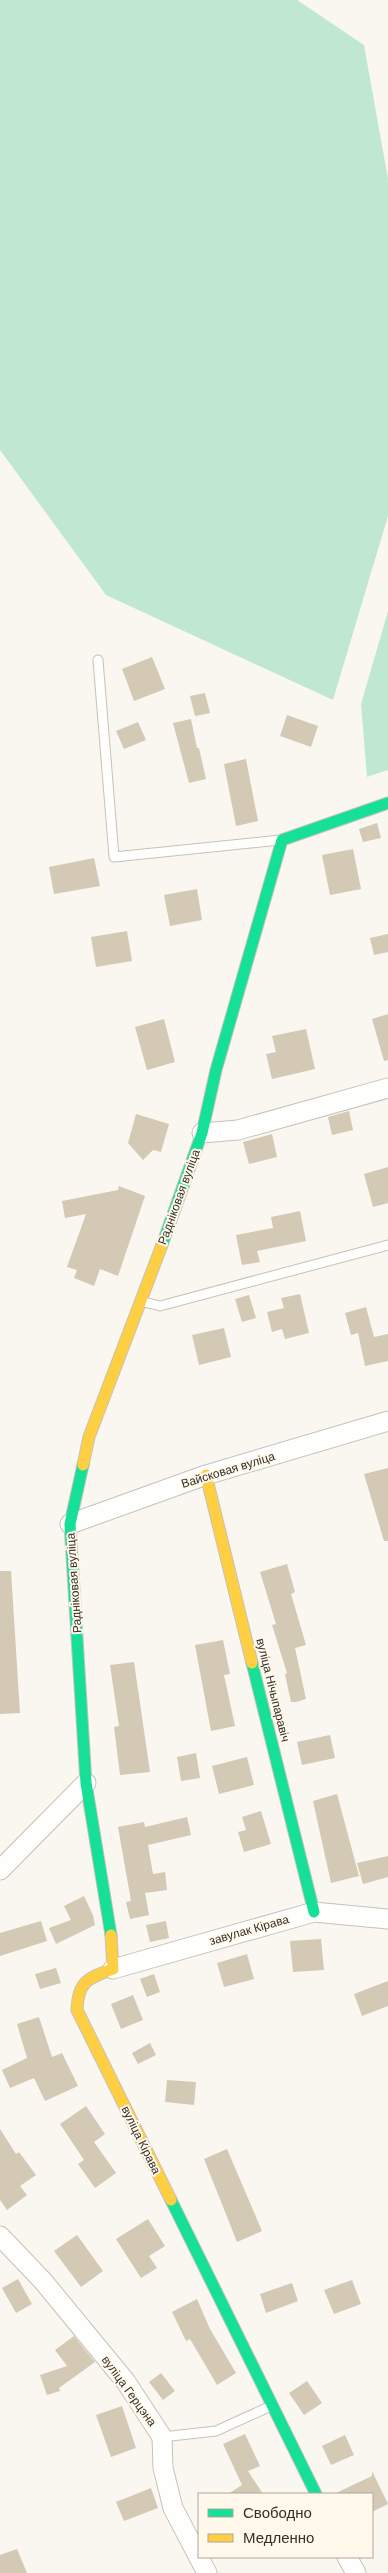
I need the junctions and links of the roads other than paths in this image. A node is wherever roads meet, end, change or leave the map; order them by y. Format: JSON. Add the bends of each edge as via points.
{"nodes":[{"id":1,"x":98,"y":660,"type":"dead end"},
{"id":2,"x":388,"y":803,"type":"edge"},
{"id":3,"x":282,"y":840,"type":"junction"},
{"id":4,"x":388,"y":1088,"type":"edge"},
{"id":5,"x":202,"y":1133,"type":"junction"},
{"id":6,"x":388,"y":1245,"type":"edge"},
{"id":7,"x":142,"y":1302,"type":"junction"},
{"id":8,"x":388,"y":1421,"type":"edge"},
{"id":9,"x":206,"y":1475,"type":"junction"},
{"id":10,"x":70,"y":1524,"type":"junction"},
{"id":11,"x":86,"y":1784,"type":"junction"},
{"id":12,"x":0,"y":1870,"type":"edge"},
{"id":13,"x":314,"y":1912,"type":"junction"},
{"id":14,"x":387,"y":1921,"type":"edge"},
{"id":15,"x":113,"y":1969,"type":"junction"},
{"id":16,"x":0,"y":2236,"type":"edge"},
{"id":17,"x":272,"y":2406,"type":"junction"},
{"id":18,"x":162,"y":2437,"type":"junction"},
{"id":19,"x":316,"y":2493,"type":"edge"},
{"id":20,"x":198,"y":2556,"type":"edge"},
{"id":21,"x":199,"y":2558,"type":"edge"},
{"id":22,"x":348,"y":2558,"type":"edge"},
{"id":23,"x":207,"y":2573,"type":"edge"},
{"id":24,"x":356,"y":2573,"type":"edge"}],
"edges":[{"from":1,"to":3,"type":"lane","via":[[114,857]]},
{"from":2,"to":3,"type":"street"},
{"from":3,"to":5,"type":"street","name":"Радніковая вуліца","via":[[216,1070]]},
{"from":4,"to":5,"type":"street","name":"Радніковая вуліца","via":[[238,1130]]},
{"from":5,"to":7,"type":"street","name":"Радніковая вуліца"},
{"from":6,"to":7,"type":"lane","via":[[160,1306]]},
{"from":7,"to":10,"type":"street","name":"Радніковая вуліца","via":[[89,1438]]},
{"from":8,"to":9,"type":"street","name":"Вайсковая вуліца"},
{"from":9,"to":10,"type":"street","name":"Вайсковая вуліца"},
{"from":9,"to":13,"type":"street","name":"вуліца Нічыпаравіч"},
{"from":10,"to":11,"type":"street","name":"Радніковая вуліца"},
{"from":11,"to":12,"type":"street"},
{"from":11,"to":15,"type":"street","via":[[111,1930]]},
{"from":13,"to":14,"type":"street","name":"завулак Кірава"},
{"from":13,"to":15,"type":"street","name":"завулак Кірава"},
{"from":15,"to":17,"type":"street","name":"вуліца Кірава","via":[[86,1979],[77,1993],[77,2010]]},
{"from":16,"to":18,"type":"street","name":"вуліца Герцэна","via":[[43,2281],[126,2382]]},
{"from":17,"to":18,"type":"lane","via":[[216,2430]]},
{"from":17,"to":19,"type":"street","name":"вуліца Кірава"},
{"from":18,"to":20,"type":"street","name":"вуліца Герцэна","via":[[163,2468],[173,2508]]},
{"from":21,"to":23,"type":"street","name":"вуліца Герцэна"},
{"from":22,"to":24,"type":"street"}]}
